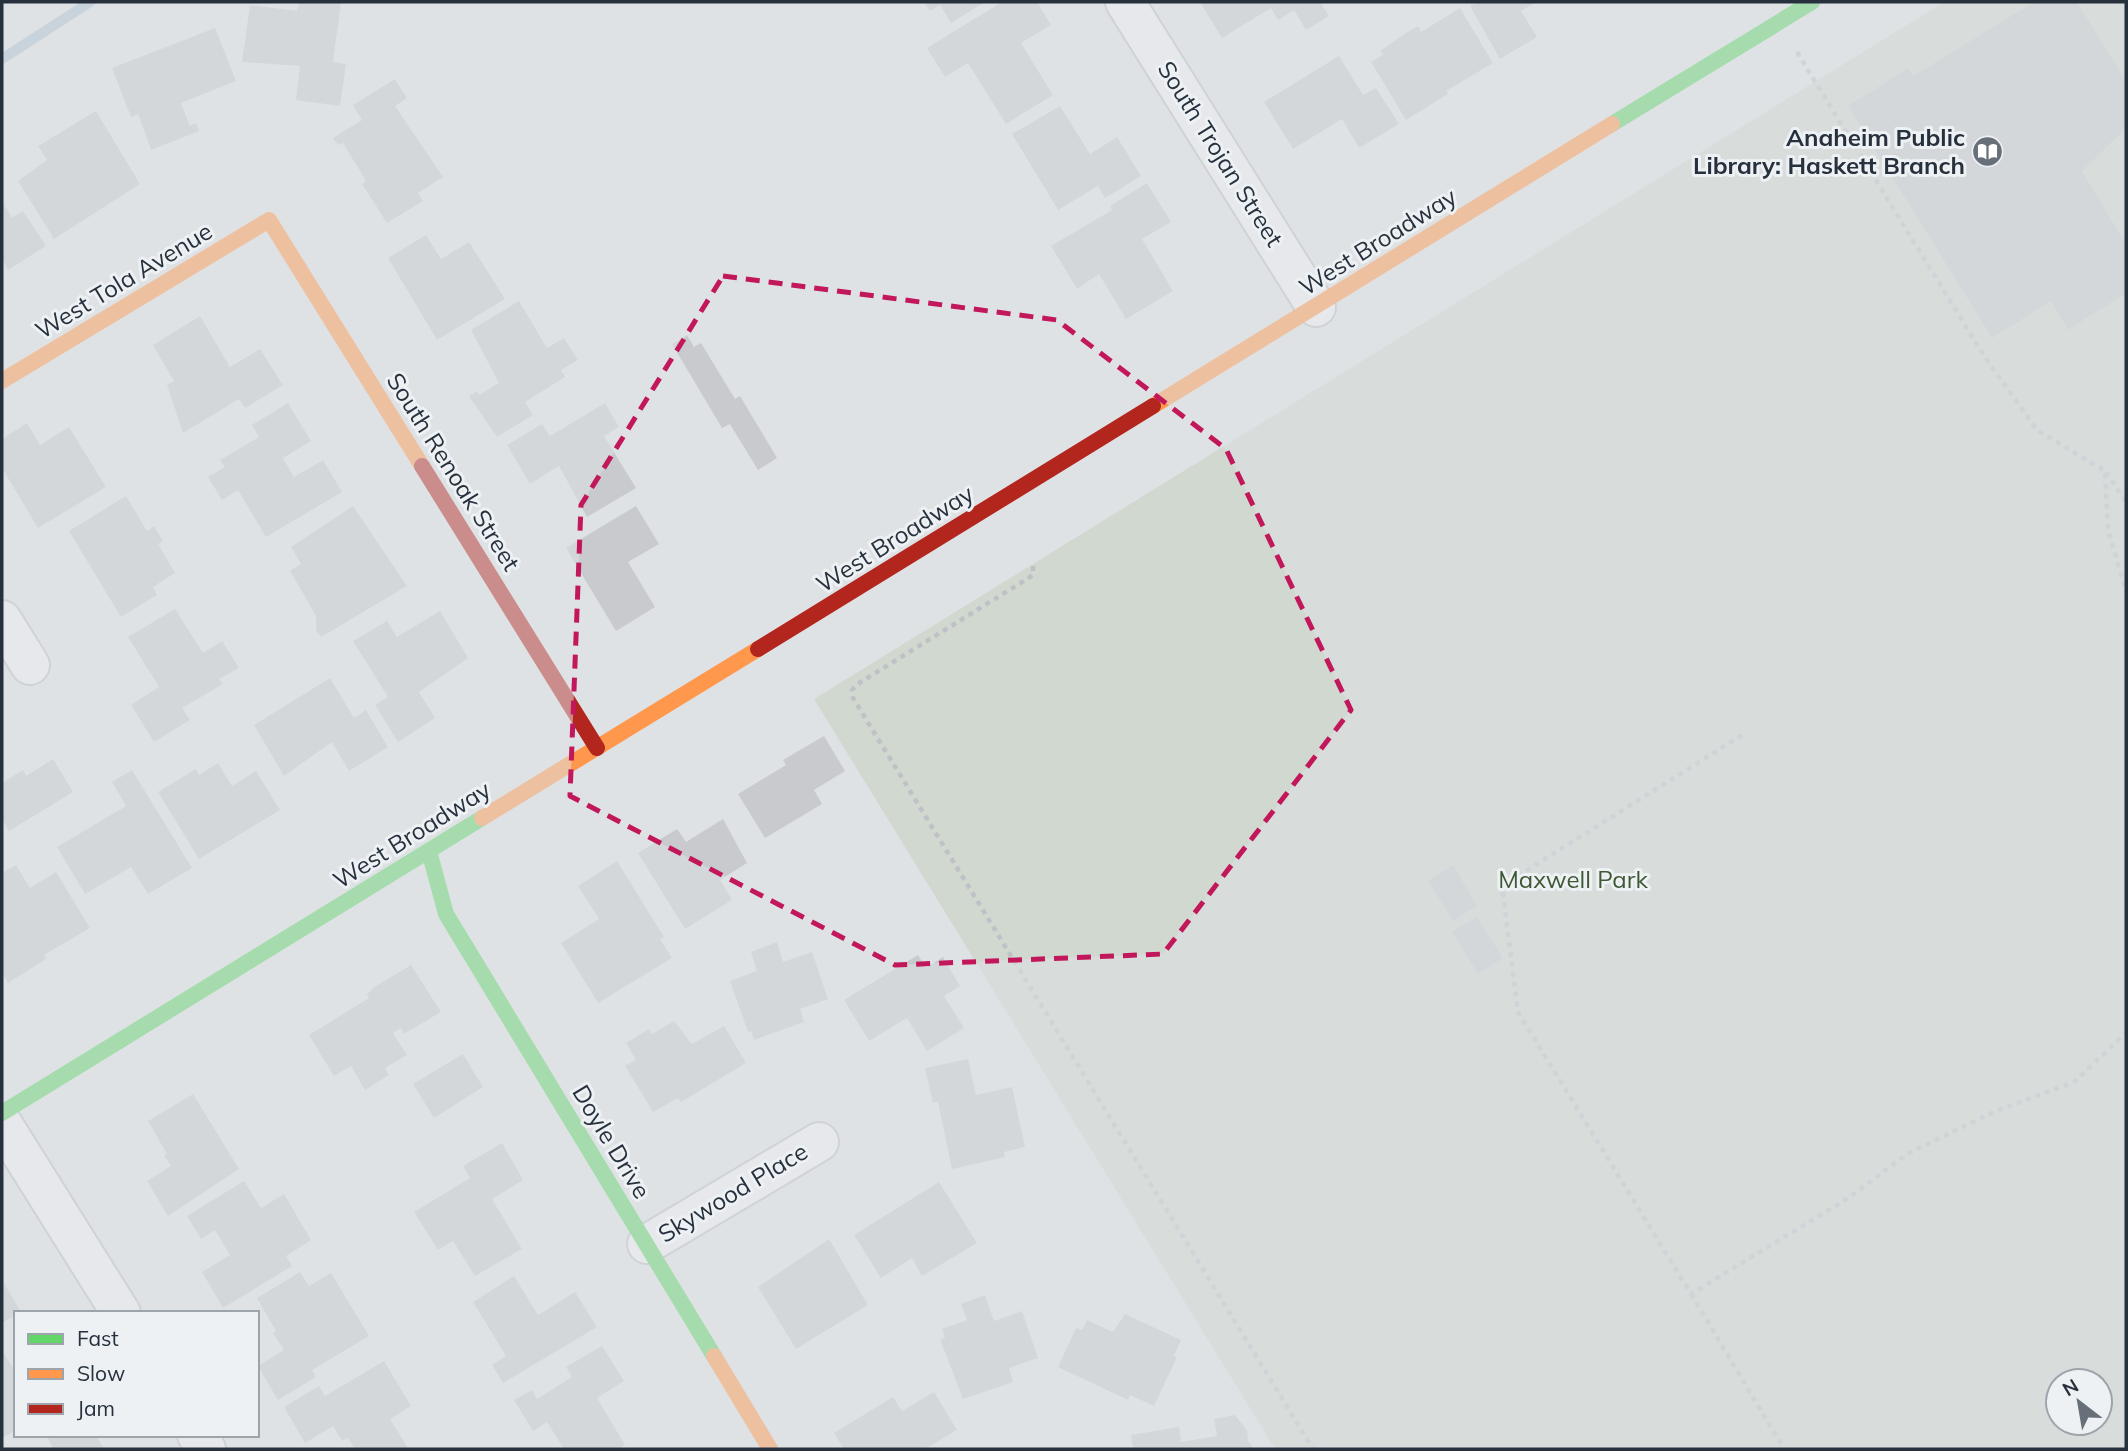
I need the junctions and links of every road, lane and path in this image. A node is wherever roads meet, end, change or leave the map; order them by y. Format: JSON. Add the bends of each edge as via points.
{"nodes":[{"id":1,"x":1125,"y":2,"type":"edge"},
{"id":2,"x":1812,"y":2,"type":"edge"},
{"id":3,"x":1780,"y":21,"type":"junction"},
{"id":4,"x":269,"y":220,"type":"joint"},
{"id":5,"x":1316,"y":307,"type":"junction"},
{"id":6,"x":2,"y":381,"type":"edge"},
{"id":7,"x":2105,"y":471,"type":"junction"},
{"id":8,"x":2126,"y":502,"type":"edge"},
{"id":9,"x":1033,"y":566,"type":"dead end"},
{"id":10,"x":2126,"y":591,"type":"edge"},
{"id":11,"x":2,"y":620,"type":"edge"},
{"id":12,"x":30,"y":665,"type":"dead end"},
{"id":13,"x":1742,"y":735,"type":"dead end"},
{"id":14,"x":597,"y":748,"type":"junction"},
{"id":15,"x":429,"y":851,"type":"junction"},
{"id":16,"x":2126,"y":1033,"type":"edge"},
{"id":17,"x":2,"y":1114,"type":"edge"},
{"id":18,"x":2,"y":1123,"type":"edge"},
{"id":19,"x":819,"y":1142,"type":"dead end"},
{"id":20,"x":646,"y":1244,"type":"junction"},
{"id":21,"x":1691,"y":1294,"type":"junction"},
{"id":22,"x":120,"y":1311,"type":"edge"},
{"id":23,"x":770,"y":1449,"type":"edge"},
{"id":24,"x":1313,"y":1449,"type":"edge"},
{"id":25,"x":1784,"y":1449,"type":"edge"}],
"edges":[{"from":1,"to":5,"type":"street","name":"South Trojan Street"},
{"from":2,"to":3,"type":"main road","name":"West Broadway"},
{"from":3,"to":5,"type":"main road","name":"West Broadway"},
{"from":3,"to":7,"type":"path","via":[[1984,356],[2037,430]]},
{"from":4,"to":6,"type":"main road","name":"West Tola Avenue"},
{"from":4,"to":14,"type":"main road","name":"South Renoak Street"},
{"from":5,"to":14,"type":"main road","name":"West Broadway"},
{"from":7,"to":8,"type":"path"},
{"from":7,"to":10,"type":"path","via":[[2108,530]]},
{"from":9,"to":24,"type":"path","via":[[1033,575],[856,685],[853,698]]},
{"from":11,"to":12,"type":"street"},
{"from":13,"to":21,"type":"path","via":[[1502,886],[1518,1012]]},
{"from":14,"to":15,"type":"main road","name":"West Broadway"},
{"from":15,"to":17,"type":"main road","name":"West Broadway"},
{"from":15,"to":20,"type":"main road","name":"Doyle Drive","via":[[446,914]]},
{"from":16,"to":21,"type":"path","via":[[2074,1082],[1996,1111],[1907,1154],[1850,1197]]},
{"from":18,"to":22,"type":"street"},
{"from":19,"to":20,"type":"street","name":"Skywood Place"},
{"from":20,"to":23,"type":"main road","name":"Doyle Drive"},
{"from":21,"to":25,"type":"path"}]}
